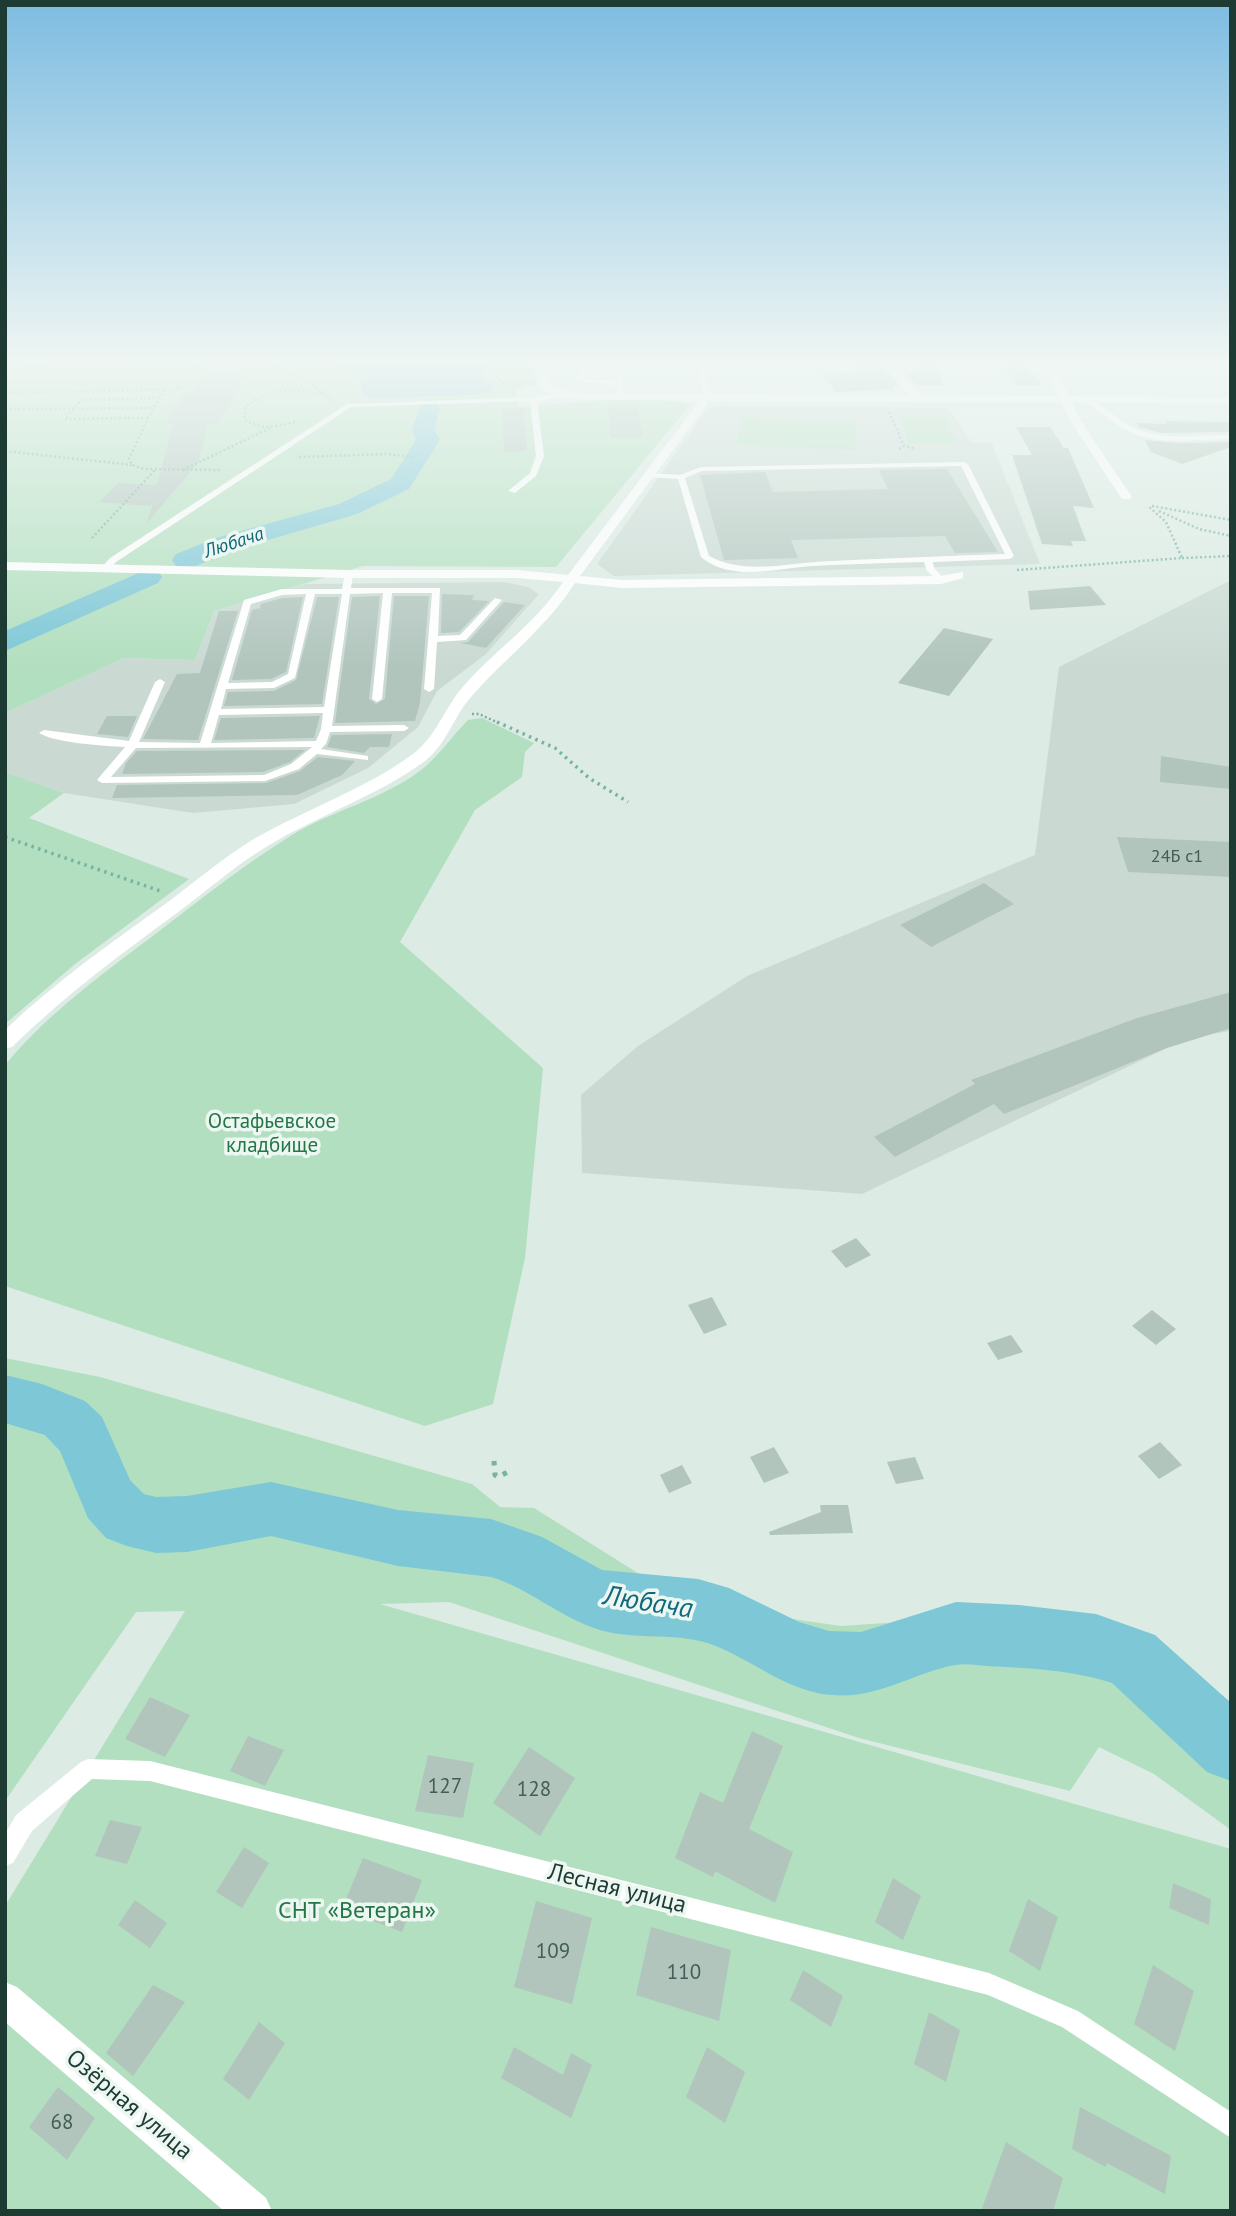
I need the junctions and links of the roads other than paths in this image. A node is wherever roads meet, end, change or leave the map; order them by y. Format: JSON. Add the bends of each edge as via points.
{"nodes":[{"id":1,"x":262,"y":462,"type":"edge"},
{"id":2,"x":538,"y":462,"type":"edge"},
{"id":3,"x":658,"y":462,"type":"edge"},
{"id":4,"x":1103,"y":462,"type":"edge"},
{"id":5,"x":648,"y":475,"type":"junction"},
{"id":6,"x":681,"y":477,"type":"junction"},
{"id":7,"x":512,"y":491,"type":"dead end"},
{"id":8,"x":1126,"y":497,"type":"dead end"},
{"id":9,"x":928,"y":560,"type":"junction"},
{"id":10,"x":5,"y":566,"type":"edge"},
{"id":11,"x":103,"y":570,"type":"junction"},
{"id":12,"x":349,"y":574,"type":"junction"},
{"id":13,"x":958,"y":575,"type":"dead end"},
{"id":14,"x":569,"y":580,"type":"junction"},
{"id":15,"x":941,"y":580,"type":"junction"},
{"id":16,"x":388,"y":591,"type":"junction"},
{"id":17,"x":311,"y":592,"type":"junction"},
{"id":18,"x":346,"y":592,"type":"junction"},
{"id":19,"x":499,"y":600,"type":"dead end"},
{"id":20,"x":433,"y":639,"type":"junction"},
{"id":21,"x":160,"y":682,"type":"dead end"},
{"id":22,"x":222,"y":686,"type":"junction"},
{"id":23,"x":429,"y":689,"type":"dead end"},
{"id":24,"x":377,"y":699,"type":"dead end"},
{"id":25,"x":329,"y":710,"type":"junction"},
{"id":26,"x":214,"y":712,"type":"junction"},
{"id":27,"x":404,"y":728,"type":"dead end"},
{"id":28,"x":326,"y":729,"type":"junction"},
{"id":29,"x":44,"y":733,"type":"dead end"},
{"id":30,"x":133,"y":745,"type":"junction"},
{"id":31,"x":205,"y":745,"type":"junction"},
{"id":32,"x":318,"y":747,"type":"junction"},
{"id":33,"x":364,"y":758,"type":"dead end"},
{"id":34,"x":5,"y":1042,"type":"edge"},
{"id":35,"x":5,"y":1855,"type":"edge"},
{"id":36,"x":5,"y":1999,"type":"edge"},
{"id":37,"x":1231,"y":2126,"type":"edge"},
{"id":38,"x":253,"y":2211,"type":"edge"}],
"edges":[{"from":1,"to":11,"type":"lane"},
{"from":2,"to":7,"type":"lane","via":[[533,474]]},
{"from":3,"to":5,"type":"street"},
{"from":4,"to":8,"type":"street"},
{"from":5,"to":6,"type":"lane"},
{"from":5,"to":14,"type":"street"},
{"from":6,"to":9,"type":"lane","via":[[705,557],[715,564],[785,568]]},
{"from":6,"to":9,"type":"lane","via":[[701,469],[964,464],[1010,556]]},
{"from":9,"to":15,"type":"lane"},
{"from":10,"to":11,"type":"street"},
{"from":11,"to":12,"type":"street"},
{"from":12,"to":14,"type":"street","via":[[516,574]]},
{"from":12,"to":18,"type":"lane"},
{"from":13,"to":15,"type":"street"},
{"from":14,"to":15,"type":"street","via":[[622,584]]},
{"from":14,"to":34,"type":"street","via":[[525,636],[463,697],[421,756],[373,788],[307,816],[257,845],[88,969]]},
{"from":16,"to":18,"type":"lane"},
{"from":16,"to":20,"type":"lane","via":[[437,590]]},
{"from":16,"to":24,"type":"lane"},
{"from":17,"to":18,"type":"lane"},
{"from":17,"to":22,"type":"lane","via":[[282,592],[247,602]]},
{"from":17,"to":22,"type":"lane","via":[[292,676],[274,685]]},
{"from":18,"to":25,"type":"lane"},
{"from":19,"to":20,"type":"lane","via":[[463,638]]},
{"from":20,"to":23,"type":"lane"},
{"from":21,"to":30,"type":"lane"},
{"from":22,"to":26,"type":"lane"},
{"from":25,"to":26,"type":"lane"},
{"from":25,"to":28,"type":"lane"},
{"from":26,"to":31,"type":"lane"},
{"from":27,"to":28,"type":"lane"},
{"from":28,"to":32,"type":"lane"},
{"from":29,"to":30,"type":"lane"},
{"from":30,"to":31,"type":"lane"},
{"from":30,"to":32,"type":"lane","via":[[102,780],[265,778],[307,761]]},
{"from":31,"to":32,"type":"lane"},
{"from":32,"to":33,"type":"lane"},
{"from":35,"to":37,"type":"lane","name":"Лесная улица","via":[[23,1823],[88,1769],[150,1771],[989,1983],[1070,2019]]},
{"from":36,"to":38,"type":"street","name":"Озёрная улица"}]}
